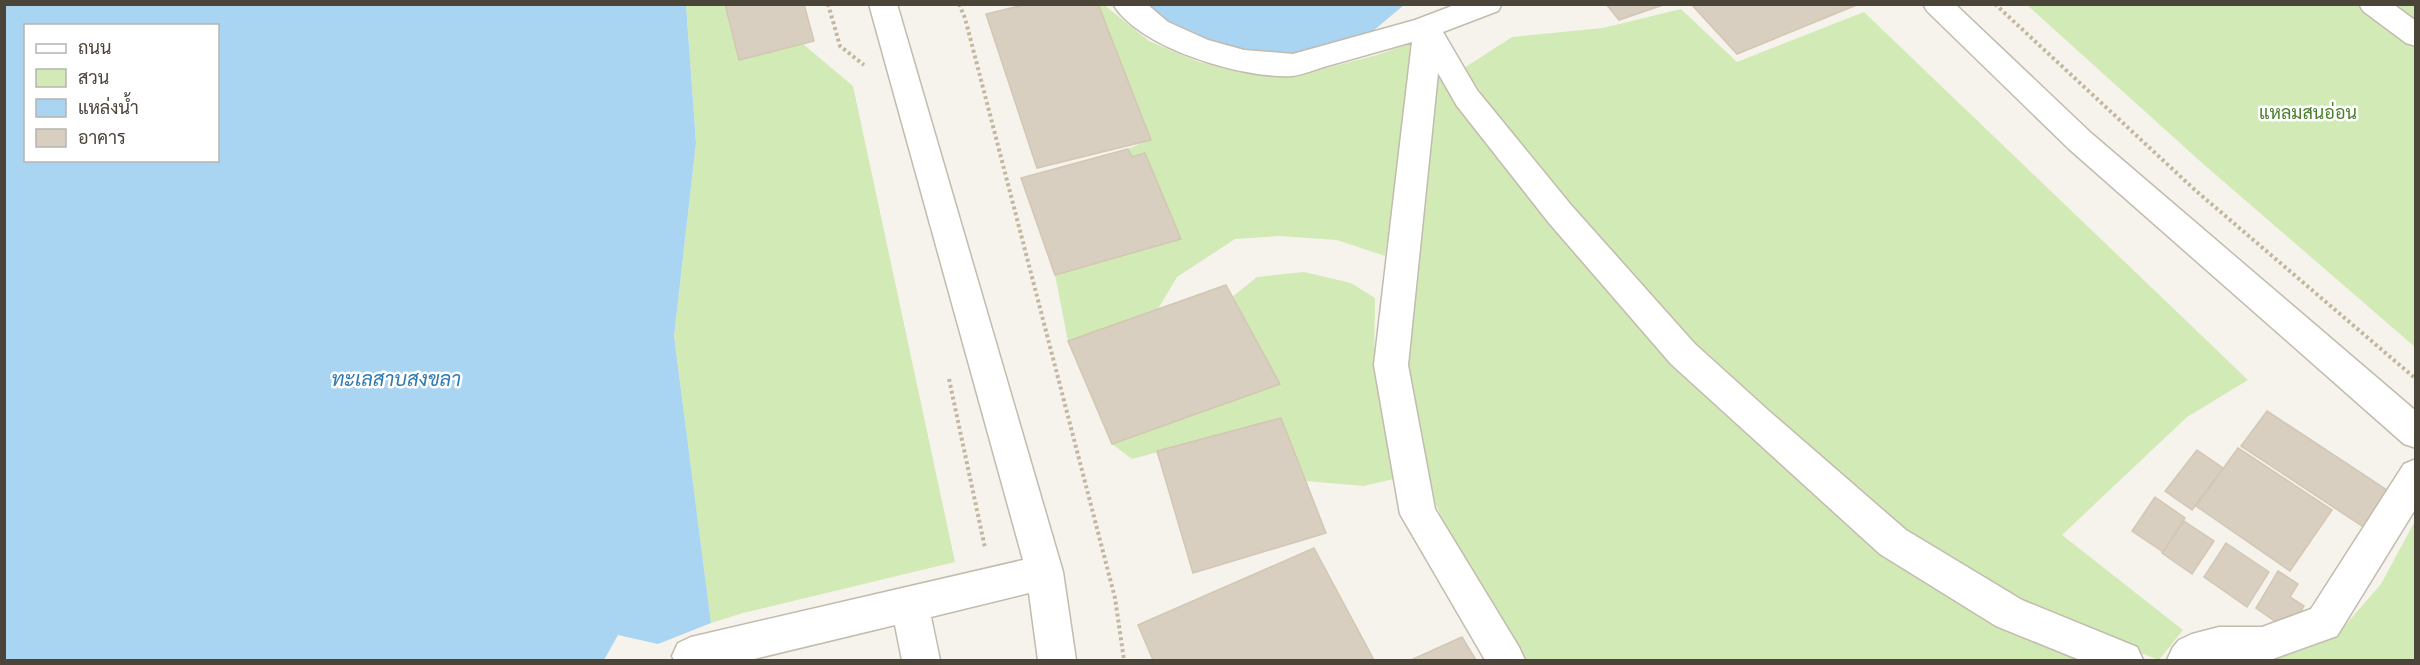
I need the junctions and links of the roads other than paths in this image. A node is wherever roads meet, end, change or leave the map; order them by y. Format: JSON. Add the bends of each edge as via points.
{"nodes":[{"id":1,"x":883,"y":4,"type":"edge"},
{"id":2,"x":1127,"y":4,"type":"edge"},
{"id":3,"x":1488,"y":4,"type":"edge"},
{"id":4,"x":1937,"y":4,"type":"edge"},
{"id":5,"x":2373,"y":4,"type":"edge"},
{"id":6,"x":1426,"y":16,"type":"edge"},
{"id":7,"x":2415,"y":36,"type":"edge"},
{"id":8,"x":2415,"y":433,"type":"edge"},
{"id":9,"x":2415,"y":475,"type":"edge"},
{"id":10,"x":1045,"y":572,"type":"junction"},
{"id":11,"x":910,"y":604,"type":"junction"},
{"id":12,"x":691,"y":656,"type":"dead end"},
{"id":13,"x":921,"y":660,"type":"edge"},
{"id":14,"x":1057,"y":660,"type":"edge"},
{"id":15,"x":1506,"y":660,"type":"edge"},
{"id":16,"x":2124,"y":660,"type":"edge"},
{"id":17,"x":2187,"y":660,"type":"edge"}],
"edges":[{"from":1,"to":10,"type":"street"},
{"from":2,"to":6,"type":"street","via":[[1158,29],[1200,49],[1244,61],[1293,64]]},
{"from":3,"to":6,"type":"street"},
{"from":4,"to":8,"type":"street","via":[[2080,141]]},
{"from":5,"to":7,"type":"street"},
{"from":6,"to":15,"type":"street","via":[[1426,52],[1391,365],[1418,514]]},
{"from":6,"to":16,"type":"street","via":[[1467,98],[1560,214],[1683,354],[1893,542],[2009,613]]},
{"from":9,"to":17,"type":"street","via":[[2324,622],[2262,645],[2219,645],[2192,653]]},
{"from":10,"to":11,"type":"street"},
{"from":10,"to":14,"type":"street"},
{"from":11,"to":12,"type":"street"},
{"from":11,"to":13,"type":"street"}]}
